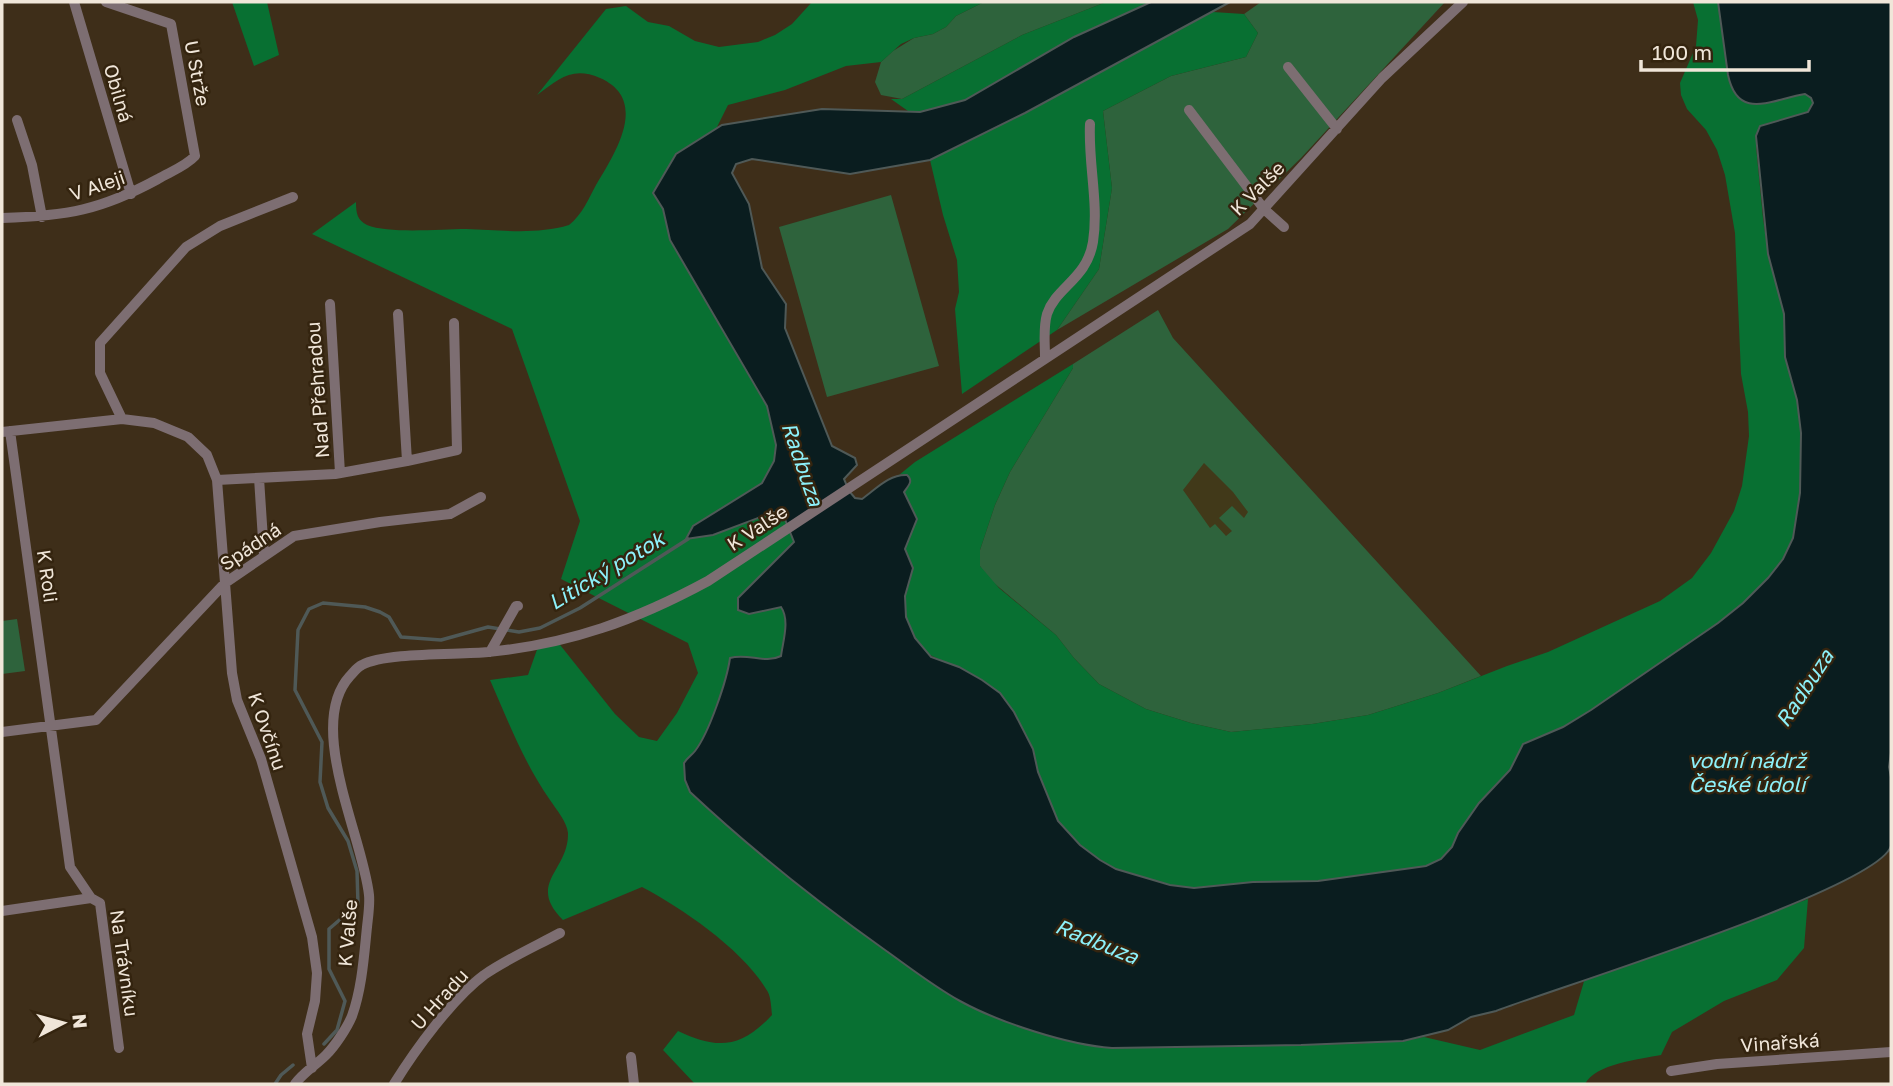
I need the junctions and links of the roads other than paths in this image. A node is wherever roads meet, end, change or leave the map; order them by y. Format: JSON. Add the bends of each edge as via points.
{"nodes":[{"id":1,"x":74,"y":2,"type":"edge"},
{"id":2,"x":106,"y":2,"type":"edge"},
{"id":3,"x":1463,"y":2,"type":"edge"},
{"id":4,"x":1288,"y":67,"type":"dead end"},
{"id":5,"x":1189,"y":110,"type":"dead end"},
{"id":6,"x":17,"y":120,"type":"dead end"},
{"id":7,"x":1090,"y":124,"type":"dead end"},
{"id":8,"x":1337,"y":129,"type":"junction"},
{"id":9,"x":195,"y":156,"type":"joint"},
{"id":10,"x":131,"y":194,"type":"junction"},
{"id":11,"x":293,"y":197,"type":"dead end"},
{"id":12,"x":1264,"y":209,"type":"junction"},
{"id":13,"x":42,"y":217,"type":"junction"},
{"id":14,"x":2,"y":218,"type":"edge"},
{"id":15,"x":1283,"y":227,"type":"dead end"},
{"id":16,"x":330,"y":304,"type":"dead end"},
{"id":17,"x":398,"y":314,"type":"dead end"},
{"id":18,"x":454,"y":323,"type":"dead end"},
{"id":19,"x":1045,"y":357,"type":"junction"},
{"id":20,"x":122,"y":419,"type":"junction"},
{"id":21,"x":6,"y":431,"type":"edge"},
{"id":22,"x":407,"y":461,"type":"junction"},
{"id":23,"x":340,"y":473,"type":"junction"},
{"id":24,"x":259,"y":478,"type":"junction"},
{"id":25,"x":217,"y":481,"type":"junction"},
{"id":26,"x":481,"y":497,"type":"dead end"},
{"id":27,"x":264,"y":555,"type":"junction"},
{"id":28,"x":225,"y":583,"type":"junction"},
{"id":29,"x":518,"y":606,"type":"dead end"},
{"id":30,"x":490,"y":652,"type":"junction"},
{"id":31,"x":50,"y":726,"type":"junction"},
{"id":32,"x":2,"y":732,"type":"edge"},
{"id":33,"x":92,"y":898,"type":"junction"},
{"id":34,"x":2,"y":911,"type":"edge"},
{"id":35,"x":560,"y":933,"type":"dead end"},
{"id":36,"x":119,"y":1048,"type":"dead end"},
{"id":37,"x":1891,"y":1052,"type":"edge"},
{"id":38,"x":631,"y":1057,"type":"dead end"},
{"id":39,"x":312,"y":1068,"type":"junction"},
{"id":40,"x":1671,"y":1071,"type":"dead end"},
{"id":41,"x":295,"y":1084,"type":"edge"},
{"id":42,"x":394,"y":1084,"type":"edge"},
{"id":43,"x":634,"y":1084,"type":"edge"}],
"edges":[{"from":1,"to":10,"type":"street","name":"Obilná"},
{"from":2,"to":9,"type":"street","name":"U Strže","via":[[171,24]]},
{"from":3,"to":8,"type":"street","name":"K Valše","via":[[1382,78]]},
{"from":4,"to":8,"type":"street"},
{"from":5,"to":12,"type":"street"},
{"from":6,"to":13,"type":"street"},
{"from":7,"to":19,"type":"street","via":[[1093,244],[1087,263],[1048,313]]},
{"from":8,"to":12,"type":"street","name":"K Valše"},
{"from":9,"to":10,"type":"street","name":"V Aleji"},
{"from":10,"to":13,"type":"street","name":"V Aleji","via":[[100,206]]},
{"from":11,"to":20,"type":"street","via":[[220,226],[186,247],[100,343],[100,373]]},
{"from":12,"to":15,"type":"street"},
{"from":12,"to":19,"type":"street","name":"K Valše","via":[[1250,224]]},
{"from":13,"to":14,"type":"street","name":"V Aleji"},
{"from":16,"to":23,"type":"street","name":"Nad Přehradou"},
{"from":17,"to":22,"type":"street"},
{"from":18,"to":22,"type":"street","name":"Nad Přehradou","via":[[457,450]]},
{"from":19,"to":30,"type":"street","name":"K Valše","via":[[708,581],[663,605],[556,641]]},
{"from":20,"to":21,"type":"street","name":"K Ovčínu"},
{"from":20,"to":25,"type":"street","name":"K Ovčínu","via":[[154,423],[188,437],[207,455]]},
{"from":21,"to":31,"type":"street","name":"K Roli"},
{"from":22,"to":23,"type":"street","name":"Nad Přehradou"},
{"from":23,"to":24,"type":"street","name":"Nad Přehradou"},
{"from":24,"to":25,"type":"street","name":"Nad Přehradou"},
{"from":24,"to":27,"type":"street"},
{"from":25,"to":28,"type":"street","name":"K Ovčínu"},
{"from":26,"to":27,"type":"street","name":"Spádná","via":[[450,514],[294,536]]},
{"from":27,"to":28,"type":"street","name":"Spádná"},
{"from":28,"to":31,"type":"street","name":"Spádná","via":[[96,720]]},
{"from":28,"to":39,"type":"street","name":"K Ovčínu","via":[[237,700],[261,759],[312,937],[317,973],[307,1034]]},
{"from":29,"to":30,"type":"street"},
{"from":30,"to":39,"type":"street","name":"K Valše","via":[[389,658],[360,665],[343,683],[333,717],[334,746],[369,896],[363,965],[351,1017]]},
{"from":31,"to":32,"type":"street","name":"Spádná"},
{"from":31,"to":33,"type":"street","name":"Na Trávníku","via":[[70,867]]},
{"from":33,"to":34,"type":"street"},
{"from":33,"to":36,"type":"street","name":"Na Trávníku","via":[[100,903]]},
{"from":35,"to":42,"type":"street","name":"U Hradu","via":[[484,975],[410,1058]]},
{"from":37,"to":40,"type":"street","name":"Vinařská"},
{"from":38,"to":43,"type":"street"},
{"from":39,"to":41,"type":"street","name":"K Valše"}]}
